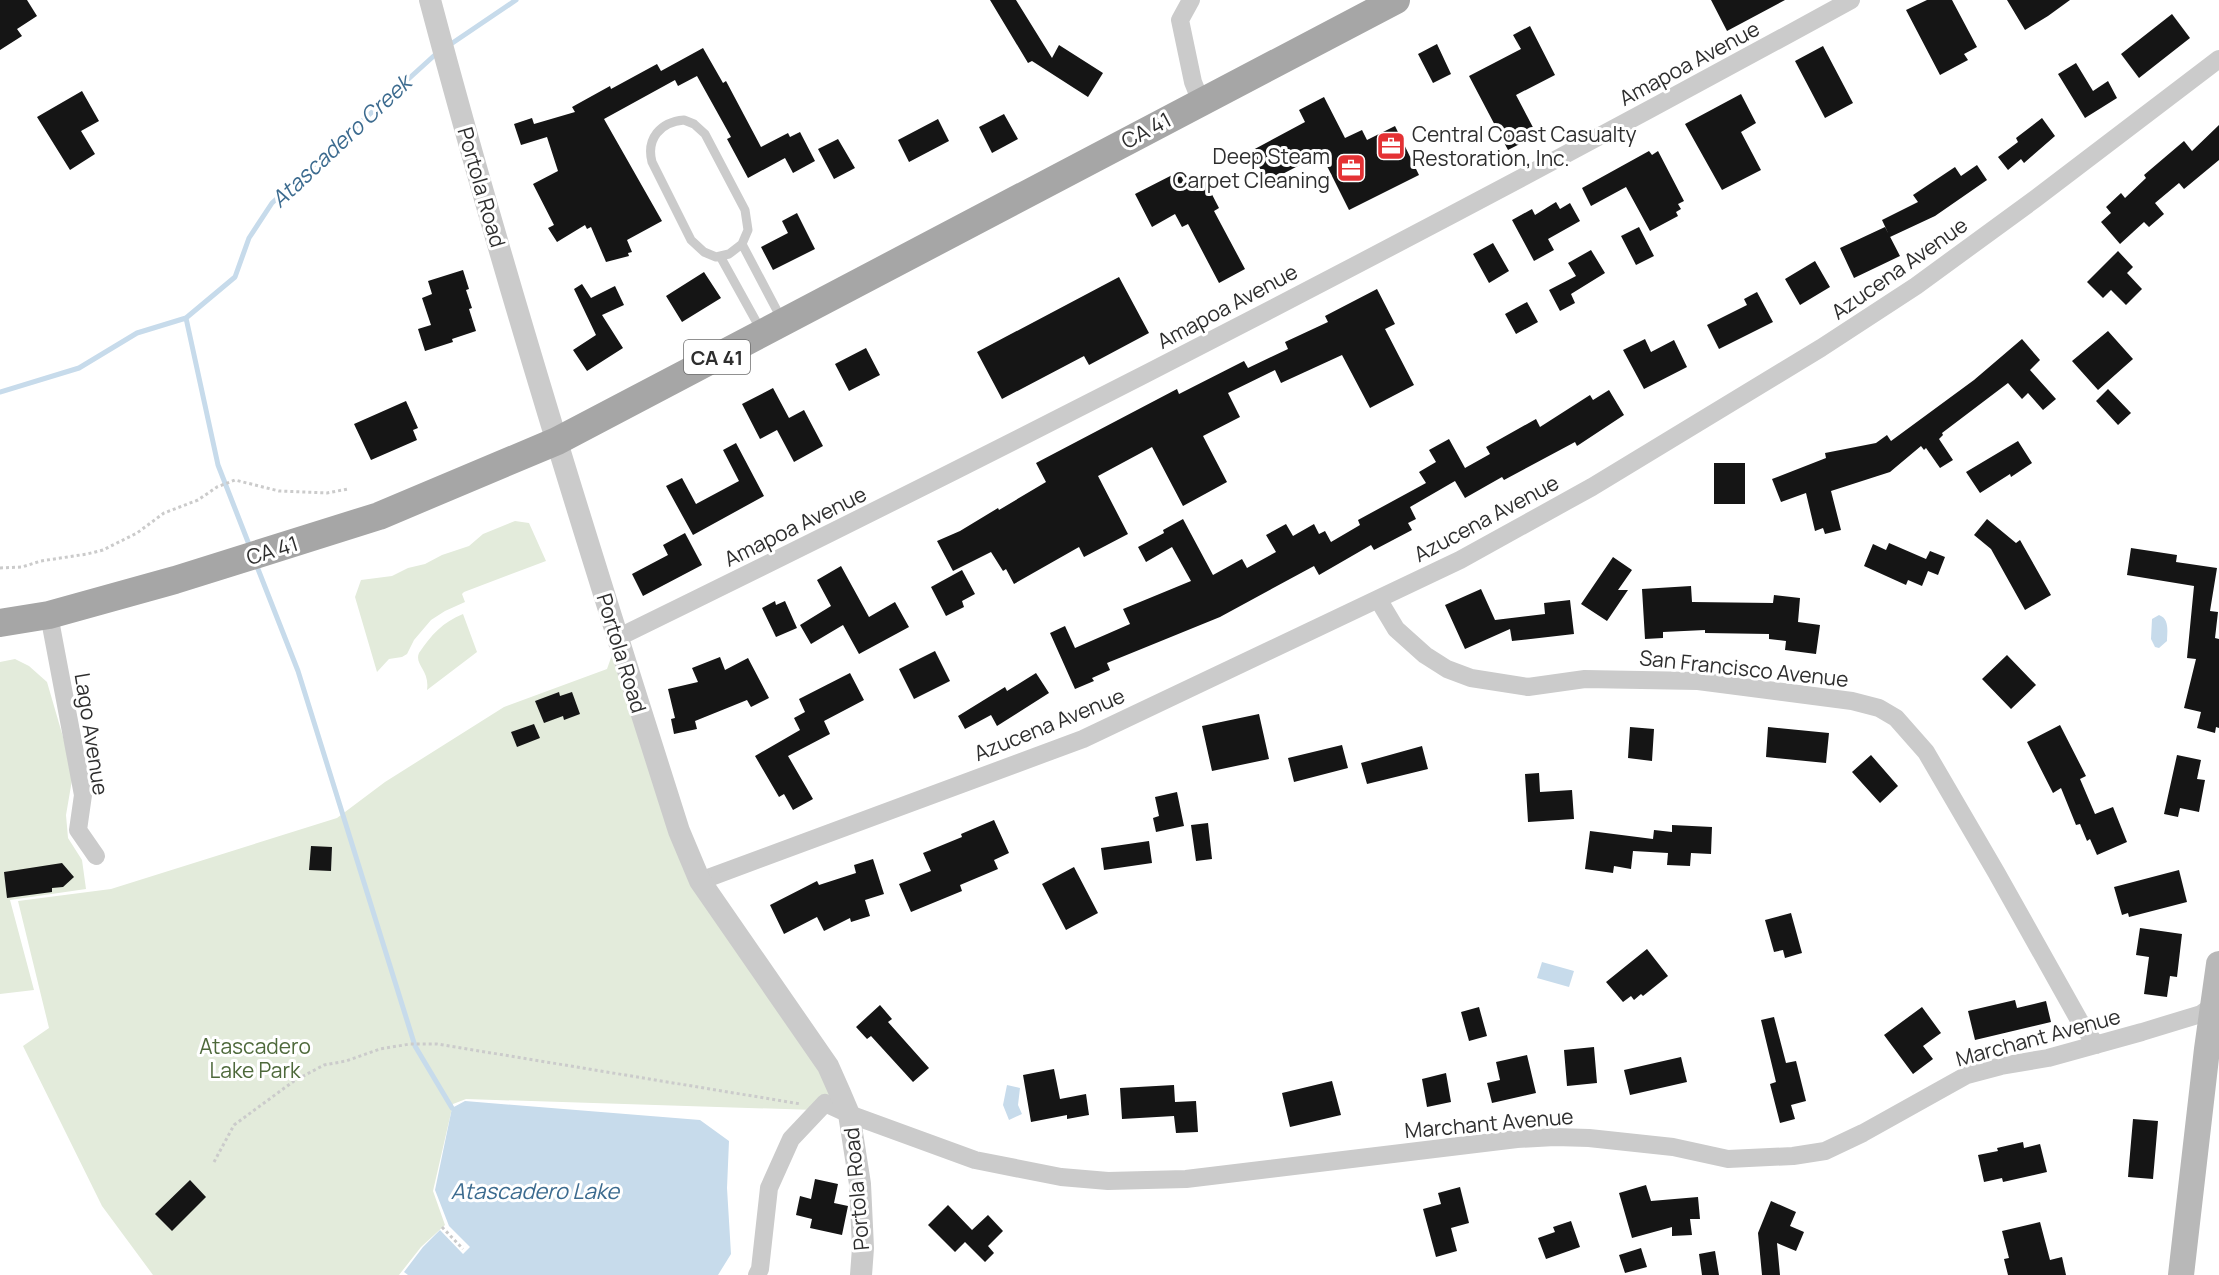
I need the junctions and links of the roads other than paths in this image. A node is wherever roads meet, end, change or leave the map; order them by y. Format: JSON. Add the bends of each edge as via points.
{"nodes":[{"id":1,"x":430,"y":0,"type":"edge"},
{"id":2,"x":1191,"y":0,"type":"edge"},
{"id":3,"x":1396,"y":0,"type":"edge"},
{"id":4,"x":1851,"y":0,"type":"edge"},
{"id":5,"x":2219,"y":59,"type":"edge"},
{"id":6,"x":1201,"y":102,"type":"junction"},
{"id":7,"x":742,"y":244,"type":"junction"},
{"id":8,"x":720,"y":256,"type":"junction"},
{"id":9,"x":773,"y":328,"type":"junction"},
{"id":10,"x":557,"y":441,"type":"junction"},
{"id":11,"x":1378,"y":599,"type":"junction"},
{"id":12,"x":50,"y":615,"type":"junction"},
{"id":13,"x":0,"y":623,"type":"edge"},
{"id":14,"x":617,"y":638,"type":"junction"},
{"id":15,"x":96,"y":856,"type":"dead end"},
{"id":16,"x":700,"y":880,"type":"junction"},
{"id":17,"x":2219,"y":964,"type":"edge"},
{"id":18,"x":2216,"y":1002,"type":"edge"},
{"id":19,"x":2096,"y":1045,"type":"junction"},
{"id":20,"x":849,"y":1114,"type":"junction"},
{"id":21,"x":757,"y":1275,"type":"edge"},
{"id":22,"x":861,"y":1275,"type":"edge"},
{"id":23,"x":2181,"y":1275,"type":"edge"}],
"edges":[{"from":1,"to":10,"type":"street","name":"Portola Road"},
{"from":2,"to":6,"type":"street","via":[[1180,20]]},
{"from":3,"to":6,"type":"main road","name":"CA 41","number":"CA 41"},
{"from":4,"to":14,"type":"street","name":"Amapoa Avenue","via":[[1658,106],[1139,377],[884,508]]},
{"from":5,"to":11,"type":"street","name":"Azucena Avenue","via":[[1916,286],[1821,348],[1592,488],[1460,560]]},
{"from":6,"to":9,"type":"main road","name":"CA 41","number":"CA 41"},
{"from":7,"to":8,"type":"lane"},
{"from":7,"to":8,"type":"lane","via":[[748,230],[745,210],[705,134],[684,120],[663,126],[649,150],[652,162],[691,240],[704,252]]},
{"from":7,"to":9,"type":"lane"},
{"from":8,"to":9,"type":"lane"},
{"from":9,"to":10,"type":"main road","name":"CA 41","number":"CA 41"},
{"from":10,"to":12,"type":"main road","name":"CA 41","number":"CA 41","via":[[379,516]]},
{"from":10,"to":14,"type":"street","name":"Portola Road"},
{"from":11,"to":16,"type":"street","name":"Azucena Avenue","via":[[1083,739]]},
{"from":11,"to":19,"type":"street","name":"San Francisco Avenue","via":[[1396,628],[1425,655],[1471,678],[1528,687],[1585,679],[1698,681],[1852,701],[1879,708],[1896,718],[1926,752]]},
{"from":12,"to":13,"type":"main road","name":"CA 41","number":"CA 41"},
{"from":12,"to":15,"type":"street","name":"Lago Avenue","via":[[83,795],[78,830]]},
{"from":14,"to":16,"type":"street","name":"Portola Road","via":[[679,831]]},
{"from":16,"to":20,"type":"street","name":"Portola Road","via":[[828,1066]]},
{"from":17,"to":18,"type":"main road"},
{"from":18,"to":19,"type":"street","name":"Marchant Avenue","via":[[2201,1014]]},
{"from":18,"to":23,"type":"main road"},
{"from":19,"to":20,"type":"street","name":"Marchant Avenue","via":[[1967,1075],[1863,1133],[1824,1150],[1793,1156],[1728,1159],[1673,1147],[1555,1137],[1186,1179],[1107,1181],[1061,1177],[975,1160]]},
{"from":20,"to":21,"type":"street","name":"Marchant Avenue","via":[[825,1104],[791,1139],[769,1188]]},
{"from":20,"to":22,"type":"street","name":"Portola Road","via":[[860,1193]]}]}
